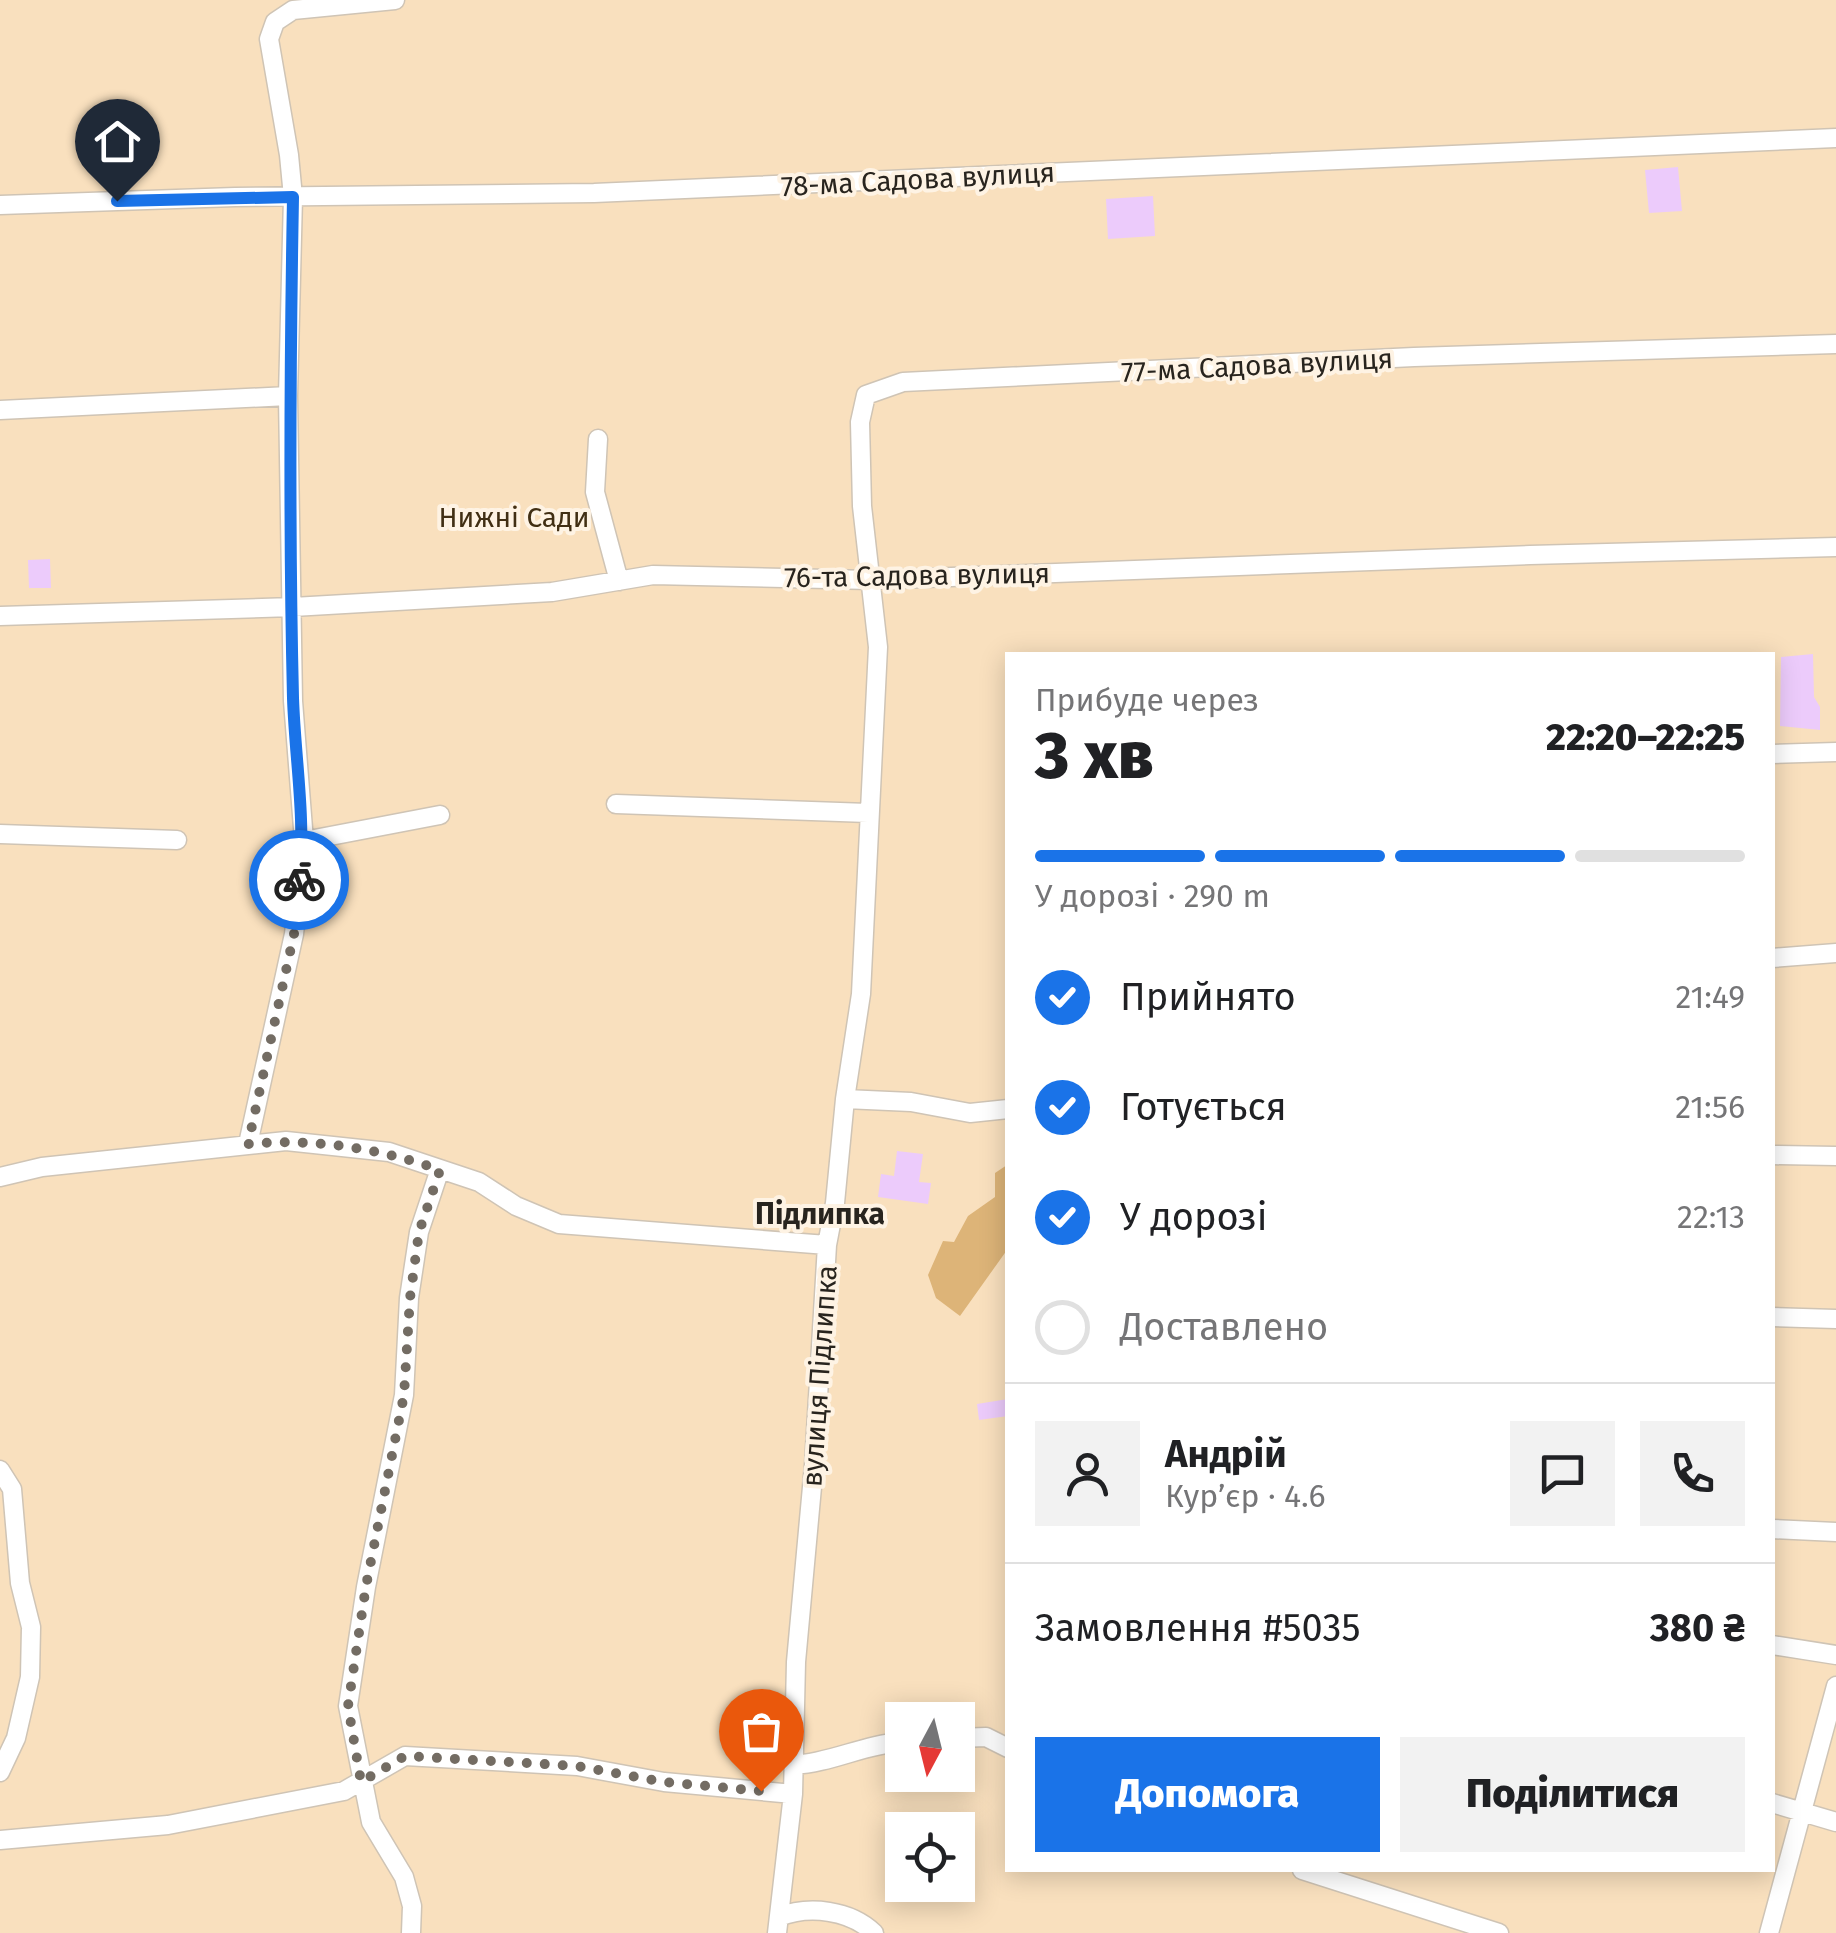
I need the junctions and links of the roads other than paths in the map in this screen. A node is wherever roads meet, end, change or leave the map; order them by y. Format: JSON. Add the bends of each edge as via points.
{"nodes":[{"id":1,"x":396,"y":0,"type":"edge"},
{"id":2,"x":1836,"y":138,"type":"edge"},
{"id":3,"x":293,"y":197,"type":"junction"},
{"id":4,"x":0,"y":205,"type":"edge"},
{"id":5,"x":1836,"y":344,"type":"edge"},
{"id":6,"x":288,"y":396,"type":"junction"},
{"id":7,"x":0,"y":410,"type":"edge"},
{"id":8,"x":598,"y":439,"type":"dead end"},
{"id":9,"x":1836,"y":547,"type":"edge"},
{"id":10,"x":871,"y":580,"type":"junction"},
{"id":11,"x":619,"y":581,"type":"junction"},
{"id":12,"x":294,"y":606,"type":"junction"},
{"id":13,"x":0,"y":616,"type":"edge"},
{"id":14,"x":1836,"y":752,"type":"edge"},
{"id":15,"x":1775,"y":754,"type":"edge"},
{"id":16,"x":616,"y":804,"type":"dead end"},
{"id":17,"x":868,"y":813,"type":"junction"},
{"id":18,"x":440,"y":814,"type":"dead end"},
{"id":19,"x":0,"y":834,"type":"edge"},
{"id":20,"x":177,"y":840,"type":"dead end"},
{"id":21,"x":304,"y":841,"type":"junction"},
{"id":22,"x":1836,"y":953,"type":"edge"},
{"id":23,"x":1775,"y":958,"type":"edge"},
{"id":24,"x":844,"y":1099,"type":"junction"},
{"id":25,"x":1005,"y":1109,"type":"edge"},
{"id":26,"x":248,"y":1144,"type":"junction"},
{"id":27,"x":1775,"y":1156,"type":"edge"},
{"id":28,"x":1836,"y":1156,"type":"edge"},
{"id":29,"x":440,"y":1170,"type":"junction"},
{"id":30,"x":0,"y":1176,"type":"edge"},
{"id":31,"x":826,"y":1245,"type":"junction"},
{"id":32,"x":1775,"y":1317,"type":"edge"},
{"id":33,"x":1836,"y":1319,"type":"edge"},
{"id":34,"x":0,"y":1470,"type":"edge"},
{"id":35,"x":1775,"y":1529,"type":"edge"},
{"id":36,"x":1836,"y":1532,"type":"edge"},
{"id":37,"x":1775,"y":1645,"type":"edge"},
{"id":38,"x":1836,"y":1655,"type":"edge"},
{"id":39,"x":1836,"y":1686,"type":"edge"},
{"id":40,"x":975,"y":1737,"type":"edge"},
{"id":41,"x":885,"y":1743,"type":"edge"},
{"id":42,"x":1005,"y":1746,"type":"edge"},
{"id":43,"x":794,"y":1765,"type":"junction"},
{"id":44,"x":0,"y":1772,"type":"edge"},
{"id":45,"x":361,"y":1782,"type":"junction"},
{"id":46,"x":793,"y":1794,"type":"junction"},
{"id":47,"x":1775,"y":1804,"type":"edge"},
{"id":48,"x":1803,"y":1812,"type":"junction"},
{"id":49,"x":1836,"y":1822,"type":"edge"},
{"id":50,"x":0,"y":1840,"type":"edge"},
{"id":51,"x":1308,"y":1872,"type":"edge"},
{"id":52,"x":778,"y":1925,"type":"edge"},
{"id":53,"x":411,"y":1933,"type":"edge"},
{"id":54,"x":874,"y":1933,"type":"edge"},
{"id":55,"x":1499,"y":1933,"type":"edge"},
{"id":56,"x":1768,"y":1933,"type":"edge"}],
"edges":[{"from":1,"to":3,"type":"street","via":[[292,10],[275,22],[268,39]]},
{"from":2,"to":3,"type":"street","name":"78-ма Садова вулиця","via":[[594,193]]},
{"from":3,"to":4,"type":"street","name":"78-ма Садова вулиця"},
{"from":3,"to":6,"type":"street"},
{"from":5,"to":10,"type":"street","name":"77-ма Садова вулиця","via":[[903,382],[866,395],[860,422]]},
{"from":6,"to":7,"type":"street"},
{"from":6,"to":12,"type":"street"},
{"from":8,"to":11,"type":"street","via":[[594,492]]},
{"from":9,"to":10,"type":"street","name":"76-та Садова вулиця"},
{"from":10,"to":11,"type":"street","name":"76-та Садова вулиця","via":[[653,575]]},
{"from":10,"to":17,"type":"street","name":"вулиця Підлипка","via":[[878,647]]},
{"from":11,"to":12,"type":"street","name":"76-та Садова вулиця","via":[[552,592]]},
{"from":12,"to":13,"type":"street","name":"76-та Садова вулиця"},
{"from":12,"to":21,"type":"street","via":[[293,701]]},
{"from":14,"to":15,"type":"street"},
{"from":16,"to":17,"type":"street"},
{"from":17,"to":24,"type":"street","name":"вулиця Підлипка","via":[[862,994]]},
{"from":18,"to":21,"type":"street"},
{"from":19,"to":20,"type":"street"},
{"from":21,"to":26,"type":"street","via":[[294,934]]},
{"from":22,"to":23,"type":"street"},
{"from":24,"to":25,"type":"street","via":[[970,1113]]},
{"from":24,"to":31,"type":"street","name":"вулиця Підлипка"},
{"from":26,"to":29,"type":"street","via":[[286,1141],[389,1152]]},
{"from":26,"to":30,"type":"street"},
{"from":27,"to":28,"type":"street"},
{"from":29,"to":31,"type":"street","via":[[479,1182],[559,1224]]},
{"from":29,"to":45,"type":"street","via":[[419,1232],[404,1395],[348,1706]]},
{"from":31,"to":43,"type":"street","name":"вулиця Підлипка"},
{"from":32,"to":33,"type":"street"},
{"from":34,"to":44,"type":"street","via":[[12,1489],[30,1677]]},
{"from":35,"to":36,"type":"street"},
{"from":37,"to":38,"type":"street"},
{"from":39,"to":48,"type":"street"},
{"from":40,"to":42,"type":"street"},
{"from":41,"to":43,"type":"street"},
{"from":43,"to":46,"type":"street","name":"вулиця Підлипка"},
{"from":45,"to":46,"type":"street","via":[[405,1756],[577,1766]]},
{"from":45,"to":50,"type":"street","via":[[344,1791],[168,1825]]},
{"from":45,"to":53,"type":"street","via":[[371,1822],[404,1877]]},
{"from":46,"to":52,"type":"street","name":"вулиця Підлипка"},
{"from":47,"to":48,"type":"street"},
{"from":48,"to":49,"type":"street"},
{"from":48,"to":56,"type":"street"},
{"from":51,"to":55,"type":"street"},
{"from":52,"to":54,"type":"street","via":[[792,1912],[828,1912],[862,1921]]}]}
